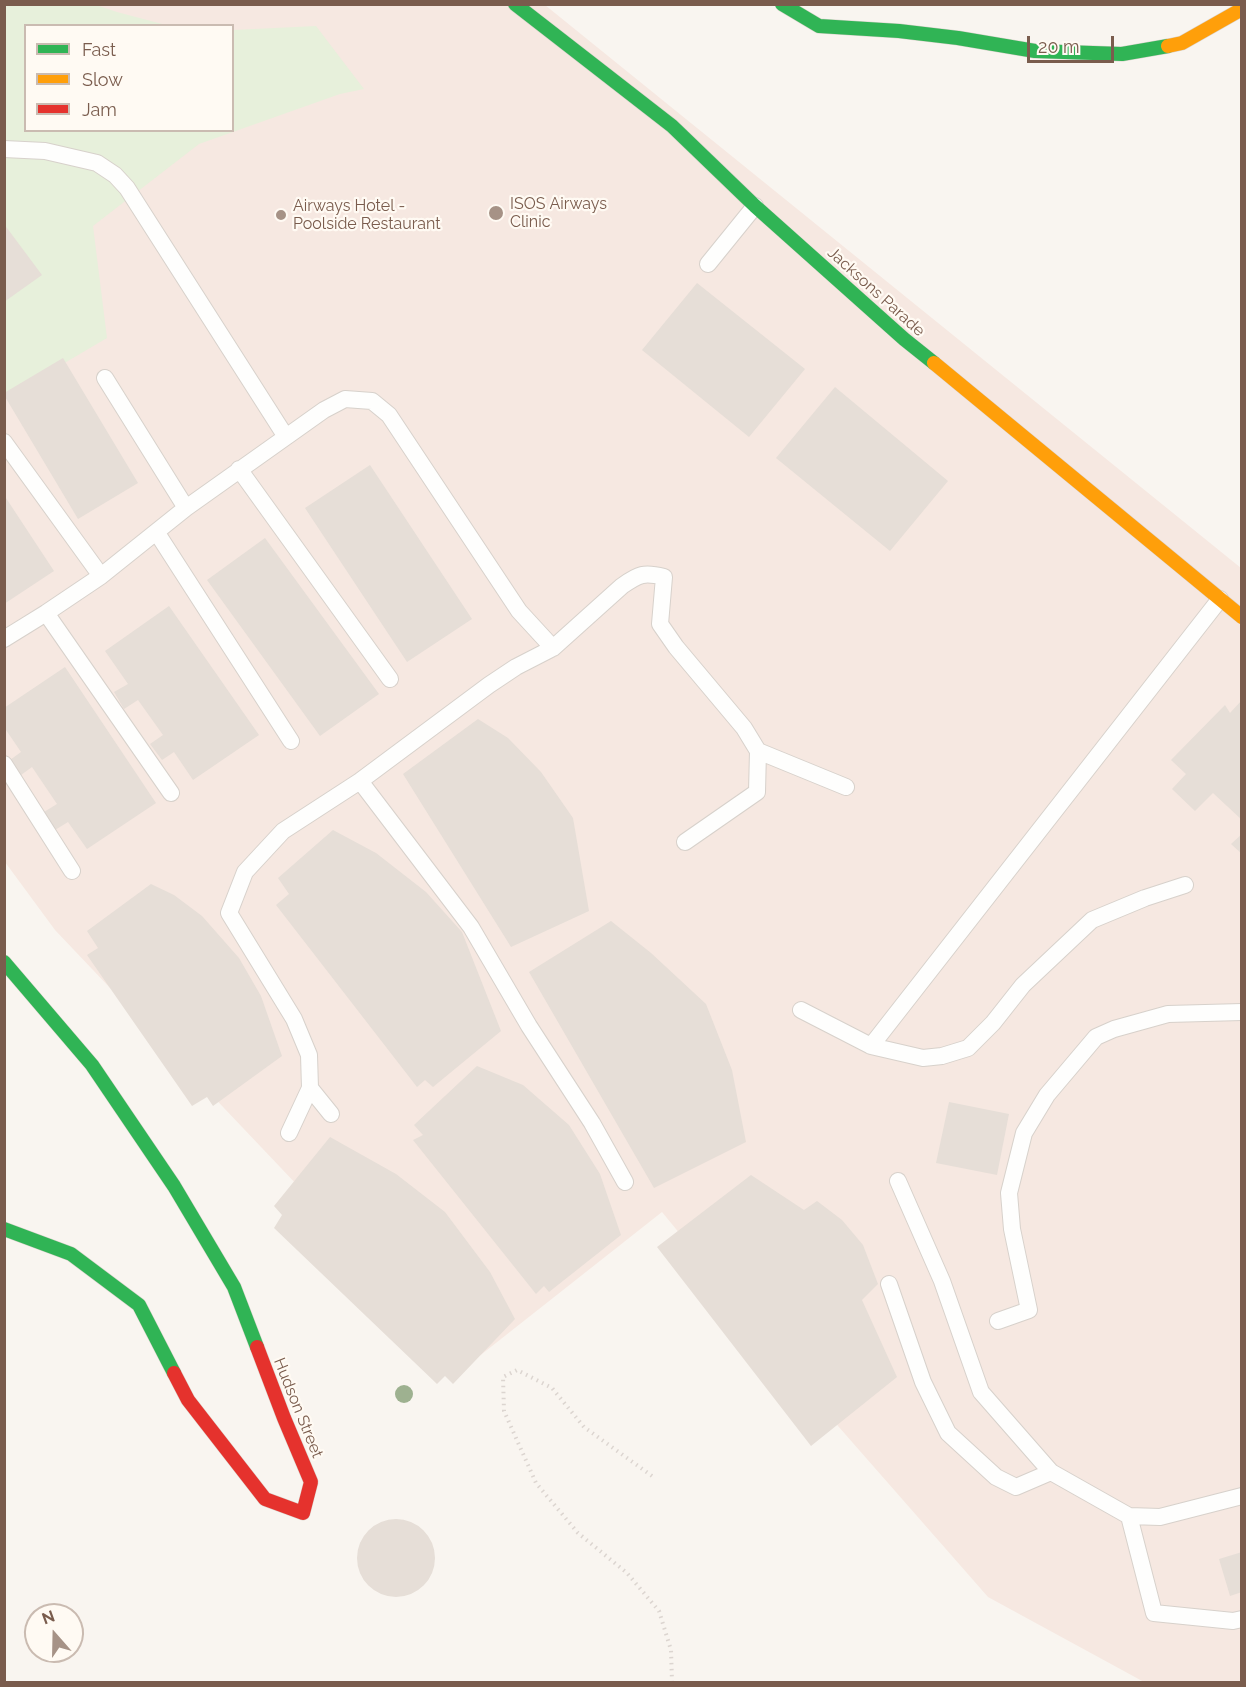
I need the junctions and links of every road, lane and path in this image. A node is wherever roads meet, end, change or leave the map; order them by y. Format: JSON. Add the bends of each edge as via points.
{"nodes":[{"id":1,"x":515,"y":4,"type":"edge"},
{"id":2,"x":782,"y":4,"type":"edge"},
{"id":3,"x":1242,"y":9,"type":"edge"},
{"id":4,"x":4,"y":149,"type":"edge"},
{"id":5,"x":756,"y":206,"type":"junction"},
{"id":6,"x":708,"y":264,"type":"dead end"},
{"id":7,"x":105,"y":378,"type":"dead end"},
{"id":8,"x":286,"y":437,"type":"junction"},
{"id":9,"x":4,"y":442,"type":"edge"},
{"id":10,"x":239,"y":469,"type":"junction"},
{"id":11,"x":186,"y":508,"type":"junction"},
{"id":12,"x":157,"y":533,"type":"junction"},
{"id":13,"x":101,"y":576,"type":"junction"},
{"id":14,"x":1220,"y":599,"type":"junction"},
{"id":15,"x":46,"y":613,"type":"junction"},
{"id":16,"x":1242,"y":617,"type":"edge"},
{"id":17,"x":4,"y":639,"type":"edge"},
{"id":18,"x":553,"y":648,"type":"junction"},
{"id":19,"x":390,"y":679,"type":"dead end"},
{"id":20,"x":291,"y":741,"type":"dead end"},
{"id":21,"x":758,"y":751,"type":"junction"},
{"id":22,"x":4,"y":764,"type":"edge"},
{"id":23,"x":360,"y":781,"type":"junction"},
{"id":24,"x":846,"y":787,"type":"dead end"},
{"id":25,"x":171,"y":793,"type":"dead end"},
{"id":26,"x":686,"y":842,"type":"dead end"},
{"id":27,"x":72,"y":871,"type":"dead end"},
{"id":28,"x":1185,"y":885,"type":"dead end"},
{"id":29,"x":4,"y":962,"type":"edge"},
{"id":30,"x":801,"y":1010,"type":"dead end"},
{"id":31,"x":1242,"y":1012,"type":"edge"},
{"id":32,"x":871,"y":1046,"type":"junction"},
{"id":33,"x":310,"y":1088,"type":"junction"},
{"id":34,"x":331,"y":1114,"type":"dead end"},
{"id":35,"x":289,"y":1133,"type":"dead end"},
{"id":36,"x":898,"y":1181,"type":"dead end"},
{"id":37,"x":626,"y":1182,"type":"dead end"},
{"id":38,"x":4,"y":1229,"type":"edge"},
{"id":39,"x":888,"y":1284,"type":"dead end"},
{"id":40,"x":998,"y":1320,"type":"dead end"},
{"id":41,"x":1051,"y":1472,"type":"junction"},
{"id":42,"x":652,"y":1476,"type":"dead end"},
{"id":43,"x":1242,"y":1496,"type":"edge"},
{"id":44,"x":1129,"y":1516,"type":"junction"},
{"id":45,"x":1242,"y":1619,"type":"edge"},
{"id":46,"x":672,"y":1683,"type":"edge"}],
"edges":[{"from":1,"to":5,"type":"street","name":"Jacksons Parade","via":[[672,126]]},
{"from":2,"to":3,"type":"street","via":[[819,26],[899,31],[1035,51],[1122,54],[1182,43]]},
{"from":4,"to":8,"type":"lane","via":[[45,151],[80,159],[96,163],[115,175]]},
{"from":5,"to":6,"type":"lane"},
{"from":5,"to":14,"type":"street","name":"Jacksons Parade","via":[[904,339]]},
{"from":7,"to":11,"type":"lane"},
{"from":8,"to":10,"type":"lane"},
{"from":8,"to":18,"type":"lane","via":[[345,399],[372,401],[389,415],[519,611]]},
{"from":9,"to":13,"type":"lane"},
{"from":10,"to":11,"type":"lane"},
{"from":10,"to":19,"type":"lane"},
{"from":11,"to":12,"type":"lane"},
{"from":12,"to":13,"type":"lane"},
{"from":12,"to":20,"type":"lane"},
{"from":13,"to":15,"type":"lane"},
{"from":14,"to":16,"type":"street","name":"Jacksons Parade"},
{"from":14,"to":32,"type":"lane"},
{"from":15,"to":17,"type":"lane"},
{"from":15,"to":25,"type":"lane"},
{"from":18,"to":21,"type":"lane","via":[[634,578],[645,574],[664,577],[660,624]]},
{"from":18,"to":23,"type":"lane","via":[[489,685]]},
{"from":21,"to":24,"type":"lane"},
{"from":21,"to":26,"type":"lane","via":[[757,792]]},
{"from":22,"to":27,"type":"lane"},
{"from":23,"to":33,"type":"lane","via":[[283,831],[245,872],[229,913],[294,1019],[309,1055]]},
{"from":23,"to":37,"type":"lane","via":[[471,927]]},
{"from":28,"to":32,"type":"lane","via":[[1092,920],[1023,985],[968,1048],[923,1058]]},
{"from":29,"to":38,"type":"street","name":"Hudson Street","via":[[92,1065],[174,1186],[234,1287],[311,1482],[303,1514],[265,1499],[188,1400],[139,1305],[71,1254]]},
{"from":30,"to":32,"type":"lane"},
{"from":31,"to":40,"type":"lane","via":[[1168,1014],[1114,1029],[1096,1037],[1047,1095],[1024,1133],[1009,1193],[1012,1229],[1029,1310]]},
{"from":33,"to":34,"type":"lane"},
{"from":33,"to":35,"type":"lane"},
{"from":36,"to":41,"type":"lane","via":[[942,1281],[981,1392]]},
{"from":39,"to":41,"type":"lane","via":[[923,1382],[948,1433],[996,1477],[1016,1487]]},
{"from":41,"to":44,"type":"lane"},
{"from":42,"to":46,"type":"path","via":[[584,1426],[552,1388],[517,1370],[503,1377],[504,1411],[536,1483],[578,1533],[627,1573],[659,1611],[671,1650]]},
{"from":43,"to":44,"type":"lane","via":[[1160,1517]]},
{"from":44,"to":45,"type":"lane","via":[[1154,1613],[1233,1622]]}]}
